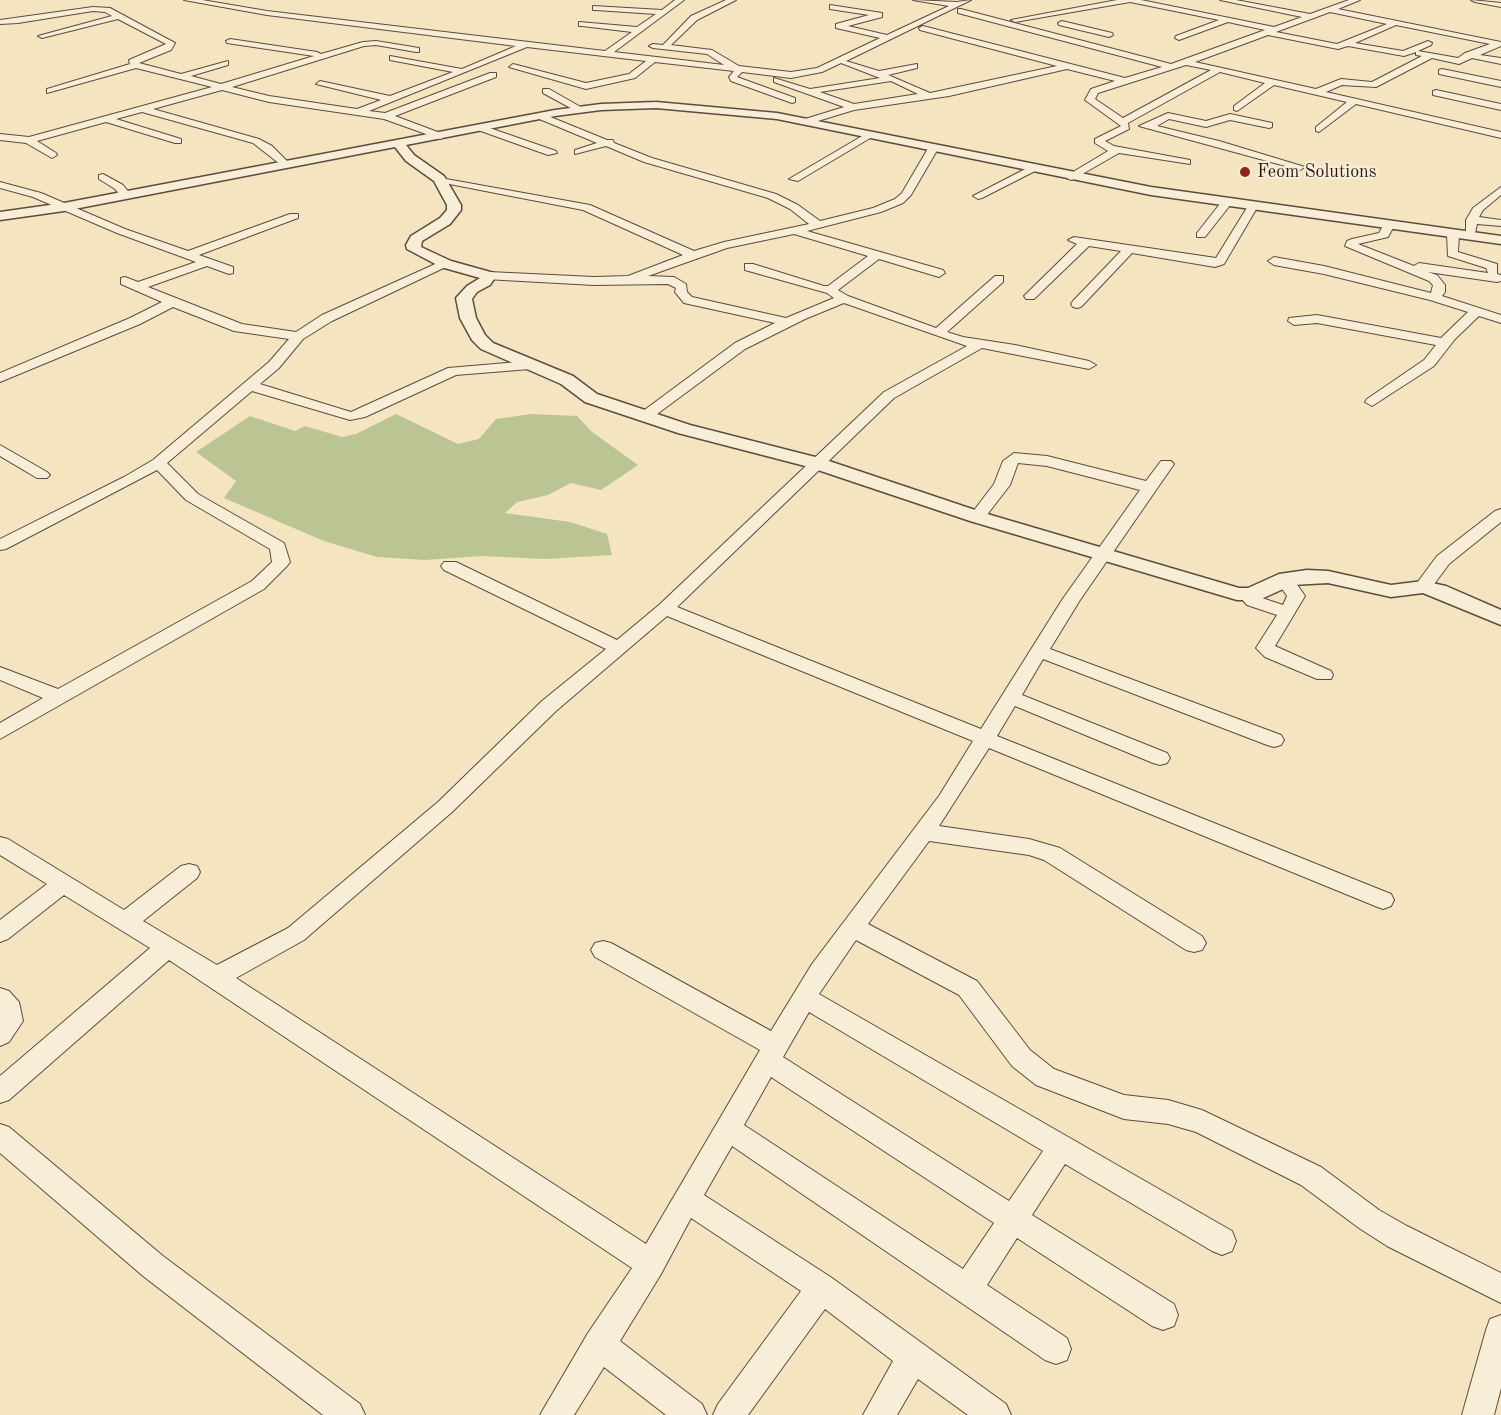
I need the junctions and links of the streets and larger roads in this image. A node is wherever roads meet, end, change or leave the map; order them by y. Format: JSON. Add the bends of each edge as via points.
{"nodes":[{"id":1,"x":89,"y":0,"type":"edge"},
{"id":2,"x":188,"y":0,"type":"edge"},
{"id":3,"x":680,"y":0,"type":"edge"},
{"id":4,"x":732,"y":0,"type":"edge"},
{"id":5,"x":917,"y":0,"type":"edge"},
{"id":6,"x":967,"y":0,"type":"edge"},
{"id":7,"x":1130,"y":0,"type":"edge"},
{"id":8,"x":1224,"y":0,"type":"edge"},
{"id":9,"x":1263,"y":0,"type":"edge"},
{"id":10,"x":1355,"y":0,"type":"edge"},
{"id":11,"x":1474,"y":0,"type":"edge"},
{"id":12,"x":619,"y":2,"type":"dead end"},
{"id":13,"x":1060,"y":3,"type":"dead end"},
{"id":14,"x":1501,"y":5,"type":"edge"},
{"id":15,"x":673,"y":6,"type":"junction"},
{"id":16,"x":958,"y":7,"type":"junction"},
{"id":17,"x":596,"y":8,"type":"dead end"},
{"id":18,"x":1086,"y":8,"type":"junction"},
{"id":19,"x":99,"y":9,"type":"junction"},
{"id":20,"x":1224,"y":9,"type":"dead end"},
{"id":21,"x":1326,"y":10,"type":"junction"},
{"id":22,"x":664,"y":12,"type":"junction"},
{"id":23,"x":120,"y":16,"type":"junction"},
{"id":24,"x":1308,"y":16,"type":"junction"},
{"id":25,"x":1036,"y":17,"type":"junction"},
{"id":26,"x":867,"y":20,"type":"junction"},
{"id":27,"x":1227,"y":20,"type":"junction"},
{"id":28,"x":0,"y":22,"type":"edge"},
{"id":29,"x":1007,"y":22,"type":"junction"},
{"id":30,"x":1291,"y":22,"type":"junction"},
{"id":31,"x":1395,"y":23,"type":"junction"},
{"id":32,"x":582,"y":24,"type":"dead end"},
{"id":33,"x":657,"y":26,"type":"dead end"},
{"id":34,"x":644,"y":27,"type":"junction"},
{"id":35,"x":676,"y":27,"type":"dead end"},
{"id":36,"x":1028,"y":27,"type":"junction"},
{"id":37,"x":685,"y":28,"type":"junction"},
{"id":38,"x":923,"y":28,"type":"junction"},
{"id":39,"x":1008,"y":31,"type":"dead end"},
{"id":40,"x":1270,"y":31,"type":"junction"},
{"id":41,"x":1449,"y":34,"type":"junction"},
{"id":42,"x":444,"y":35,"type":"junction"},
{"id":43,"x":988,"y":35,"type":"dead end"},
{"id":44,"x":1109,"y":35,"type":"dead end"},
{"id":45,"x":42,"y":36,"type":"dead end"},
{"id":46,"x":889,"y":38,"type":"junction"},
{"id":47,"x":1179,"y":38,"type":"dead end"},
{"id":48,"x":606,"y":39,"type":"dead end"},
{"id":49,"x":968,"y":39,"type":"junction"},
{"id":50,"x":1248,"y":39,"type":"junction"},
{"id":51,"x":230,"y":41,"type":"dead end"},
{"id":52,"x":626,"y":43,"type":"junction"},
{"id":53,"x":527,"y":44,"type":"junction"},
{"id":54,"x":1271,"y":44,"type":"dead end"},
{"id":55,"x":1350,"y":44,"type":"junction"},
{"id":56,"x":1500,"y":44,"type":"edge"},
{"id":57,"x":643,"y":45,"type":"dead end"},
{"id":58,"x":1422,"y":46,"type":"junction"},
{"id":59,"x":665,"y":47,"type":"junction"},
{"id":60,"x":416,"y":50,"type":"junction"},
{"id":61,"x":1410,"y":51,"type":"junction"},
{"id":62,"x":356,"y":53,"type":"dead end"},
{"id":63,"x":606,"y":54,"type":"junction"},
{"id":64,"x":323,"y":55,"type":"junction"},
{"id":65,"x":366,"y":55,"type":"dead end"},
{"id":66,"x":1431,"y":55,"type":"junction"},
{"id":67,"x":1471,"y":56,"type":"junction"},
{"id":68,"x":386,"y":57,"type":"dead end"},
{"id":69,"x":1142,"y":58,"type":"junction"},
{"id":70,"x":396,"y":59,"type":"junction"},
{"id":71,"x":653,"y":59,"type":"junction"},
{"id":72,"x":1501,"y":61,"type":"edge"},
{"id":73,"x":1186,"y":62,"type":"junction"},
{"id":74,"x":225,"y":63,"type":"dead end"},
{"id":75,"x":845,"y":63,"type":"junction"},
{"id":76,"x":136,"y":65,"type":"junction"},
{"id":77,"x":914,"y":66,"type":"dead end"},
{"id":78,"x":1067,"y":66,"type":"junction"},
{"id":79,"x":513,"y":67,"type":"dead end"},
{"id":80,"x":826,"y":67,"type":"junction"},
{"id":81,"x":1172,"y":67,"type":"junction"},
{"id":82,"x":739,"y":70,"type":"junction"},
{"id":83,"x":1218,"y":70,"type":"junction"},
{"id":84,"x":464,"y":71,"type":"junction"},
{"id":85,"x":1091,"y":72,"type":"junction"},
{"id":86,"x":1442,"y":72,"type":"dead end"},
{"id":87,"x":773,"y":74,"type":"junction"},
{"id":88,"x":879,"y":74,"type":"junction"},
{"id":89,"x":493,"y":75,"type":"dead end"},
{"id":90,"x":180,"y":77,"type":"junction"},
{"id":91,"x":893,"y":79,"type":"junction"},
{"id":92,"x":1126,"y":81,"type":"junction"},
{"id":93,"x":1272,"y":82,"type":"junction"},
{"id":94,"x":431,"y":83,"type":"junction"},
{"id":95,"x":320,"y":84,"type":"dead end"},
{"id":96,"x":1501,"y":84,"type":"edge"},
{"id":97,"x":218,"y":88,"type":"junction"},
{"id":98,"x":457,"y":89,"type":"junction"},
{"id":99,"x":50,"y":91,"type":"dead end"},
{"id":100,"x":546,"y":91,"type":"dead end"},
{"id":101,"x":808,"y":91,"type":"junction"},
{"id":102,"x":1317,"y":92,"type":"junction"},
{"id":103,"x":1436,"y":93,"type":"dead end"},
{"id":104,"x":928,"y":95,"type":"junction"},
{"id":105,"x":390,"y":99,"type":"junction"},
{"id":106,"x":792,"y":99,"type":"dead end"},
{"id":107,"x":1354,"y":100,"type":"junction"},
{"id":108,"x":853,"y":107,"type":"junction"},
{"id":109,"x":1501,"y":107,"type":"edge"},
{"id":110,"x":1237,"y":108,"type":"dead end"},
{"id":111,"x":143,"y":109,"type":"junction"},
{"id":112,"x":581,"y":110,"type":"junction"},
{"id":113,"x":360,"y":111,"type":"junction"},
{"id":114,"x":386,"y":116,"type":"junction"},
{"id":115,"x":540,"y":116,"type":"junction"},
{"id":116,"x":107,"y":119,"type":"junction"},
{"id":117,"x":808,"y":121,"type":"junction"},
{"id":118,"x":1125,"y":124,"type":"junction"},
{"id":119,"x":1269,"y":125,"type":"dead end"},
{"id":120,"x":1147,"y":126,"type":"junction"},
{"id":121,"x":481,"y":128,"type":"junction"},
{"id":122,"x":1319,"y":129,"type":"dead end"},
{"id":123,"x":872,"y":134,"type":"junction"},
{"id":124,"x":1501,"y":135,"type":"edge"},
{"id":125,"x":440,"y":136,"type":"junction"},
{"id":126,"x":0,"y":137,"type":"edge"},
{"id":127,"x":29,"y":140,"type":"junction"},
{"id":128,"x":178,"y":141,"type":"dead end"},
{"id":129,"x":610,"y":142,"type":"junction"},
{"id":130,"x":398,"y":143,"type":"junction"},
{"id":131,"x":934,"y":147,"type":"junction"},
{"id":132,"x":1114,"y":149,"type":"junction"},
{"id":133,"x":579,"y":152,"type":"dead end"},
{"id":134,"x":552,"y":153,"type":"dead end"},
{"id":135,"x":51,"y":155,"type":"dead end"},
{"id":136,"x":1186,"y":162,"type":"dead end"},
{"id":137,"x":285,"y":165,"type":"junction"},
{"id":138,"x":1300,"y":167,"type":"dead end"},
{"id":139,"x":1034,"y":168,"type":"junction"},
{"id":140,"x":103,"y":177,"type":"dead end"},
{"id":141,"x":1072,"y":177,"type":"junction"},
{"id":142,"x":440,"y":179,"type":"junction"},
{"id":143,"x":794,"y":179,"type":"dead end"},
{"id":144,"x":0,"y":185,"type":"edge"},
{"id":145,"x":593,"y":194,"type":"dead end"},
{"id":146,"x":126,"y":195,"type":"junction"},
{"id":147,"x":978,"y":196,"type":"dead end"},
{"id":148,"x":1498,"y":196,"type":"edge"},
{"id":149,"x":1227,"y":202,"type":"junction"},
{"id":150,"x":571,"y":204,"type":"junction"},
{"id":151,"x":1253,"y":206,"type":"junction"},
{"id":152,"x":64,"y":207,"type":"junction"},
{"id":153,"x":0,"y":216,"type":"edge"},
{"id":154,"x":294,"y":216,"type":"dead end"},
{"id":155,"x":1472,"y":220,"type":"junction"},
{"id":156,"x":1501,"y":223,"type":"edge"},
{"id":157,"x":818,"y":225,"type":"junction"},
{"id":158,"x":1388,"y":226,"type":"junction"},
{"id":159,"x":794,"y":231,"type":"junction"},
{"id":160,"x":1453,"y":234,"type":"junction"},
{"id":161,"x":1202,"y":235,"type":"dead end"},
{"id":162,"x":1470,"y":236,"type":"junction"},
{"id":163,"x":1501,"y":240,"type":"edge"},
{"id":164,"x":1129,"y":249,"type":"junction"},
{"id":165,"x":188,"y":255,"type":"junction"},
{"id":166,"x":693,"y":255,"type":"junction"},
{"id":167,"x":878,"y":255,"type":"junction"},
{"id":168,"x":1274,"y":261,"type":"dead end"},
{"id":169,"x":208,"y":262,"type":"junction"},
{"id":170,"x":1397,"y":263,"type":"junction"},
{"id":171,"x":446,"y":264,"type":"junction"},
{"id":172,"x":749,"y":267,"type":"dead end"},
{"id":173,"x":229,"y":270,"type":"dead end"},
{"id":174,"x":939,"y":273,"type":"dead end"},
{"id":175,"x":489,"y":276,"type":"junction"},
{"id":176,"x":999,"y":279,"type":"dead end"},
{"id":177,"x":1499,"y":279,"type":"edge"},
{"id":178,"x":630,"y":280,"type":"junction"},
{"id":179,"x":125,"y":281,"type":"dead end"},
{"id":180,"x":138,"y":286,"type":"junction"},
{"id":181,"x":832,"y":289,"type":"junction"},
{"id":182,"x":1030,"y":296,"type":"dead end"},
{"id":183,"x":1434,"y":297,"type":"junction"},
{"id":184,"x":844,"y":298,"type":"junction"},
{"id":185,"x":171,"y":302,"type":"junction"},
{"id":186,"x":1077,"y":304,"type":"dead end"},
{"id":187,"x":1476,"y":312,"type":"junction"},
{"id":188,"x":1501,"y":319,"type":"edge"},
{"id":189,"x":1294,"y":321,"type":"dead end"},
{"id":190,"x":787,"y":322,"type":"junction"},
{"id":191,"x":939,"y":332,"type":"junction"},
{"id":192,"x":298,"y":336,"type":"junction"},
{"id":193,"x":1445,"y":343,"type":"junction"},
{"id":194,"x":978,"y":345,"type":"junction"},
{"id":195,"x":530,"y":365,"type":"junction"},
{"id":196,"x":1089,"y":365,"type":"dead end"},
{"id":197,"x":0,"y":378,"type":"edge"},
{"id":198,"x":249,"y":385,"type":"junction"},
{"id":199,"x":1372,"y":402,"type":"dead end"},
{"id":200,"x":644,"y":417,"type":"junction"},
{"id":201,"x":0,"y":450,"type":"edge"},
{"id":202,"x":158,"y":463,"type":"junction"},
{"id":203,"x":816,"y":464,"type":"junction"},
{"id":204,"x":1166,"y":464,"type":"dead end"},
{"id":205,"x":42,"y":475,"type":"dead end"},
{"id":206,"x":1149,"y":487,"type":"junction"},
{"id":207,"x":1501,"y":514,"type":"edge"},
{"id":208,"x":977,"y":517,"type":"junction"},
{"id":209,"x":0,"y":545,"type":"edge"},
{"id":210,"x":1105,"y":553,"type":"junction"},
{"id":211,"x":450,"y":566,"type":"dead end"},
{"id":212,"x":1285,"y":580,"type":"junction"},
{"id":213,"x":1423,"y":587,"type":"junction"},
{"id":214,"x":1251,"y":595,"type":"junction"},
{"id":215,"x":665,"y":609,"type":"junction"},
{"id":216,"x":1287,"y":612,"type":"junction"},
{"id":217,"x":1501,"y":618,"type":"edge"},
{"id":218,"x":619,"y":648,"type":"junction"},
{"id":219,"x":1039,"y":651,"type":"junction"},
{"id":220,"x":0,"y":673,"type":"edge"},
{"id":221,"x":1324,"y":675,"type":"dead end"},
{"id":222,"x":59,"y":697,"type":"junction"},
{"id":223,"x":1010,"y":697,"type":"junction"},
{"id":224,"x":0,"y":732,"type":"edge"},
{"id":225,"x":985,"y":738,"type":"junction"},
{"id":226,"x":1274,"y":740,"type":"dead end"},
{"id":227,"x":1160,"y":758,"type":"dead end"},
{"id":228,"x":924,"y":832,"type":"junction"},
{"id":229,"x":0,"y":845,"type":"edge"},
{"id":230,"x":189,"y":872,"type":"dead end"},
{"id":231,"x":64,"y":883,"type":"junction"},
{"id":232,"x":1383,"y":900,"type":"dead end"},
{"id":233,"x":125,"y":922,"type":"junction"},
{"id":234,"x":854,"y":928,"type":"junction"},
{"id":235,"x":0,"y":933,"type":"edge"},
{"id":236,"x":1194,"y":943,"type":"dead end"},
{"id":237,"x":166,"y":948,"type":"junction"},
{"id":238,"x":603,"y":950,"type":"dead end"},
{"id":239,"x":216,"y":977,"type":"junction"},
{"id":240,"x":0,"y":998,"type":"edge"},
{"id":241,"x":805,"y":998,"type":"junction"},
{"id":242,"x":0,"y":1035,"type":"edge"},
{"id":243,"x":772,"y":1054,"type":"junction"},
{"id":244,"x":0,"y":1092,"type":"edge"},
{"id":245,"x":728,"y":1129,"type":"junction"},
{"id":246,"x":0,"y":1136,"type":"edge"},
{"id":247,"x":1061,"y":1147,"type":"junction"},
{"id":248,"x":686,"y":1199,"type":"junction"},
{"id":249,"x":1012,"y":1218,"type":"junction"},
{"id":250,"x":1222,"y":1241,"type":"dead end"},
{"id":251,"x":651,"y":1264,"type":"junction"},
{"id":252,"x":822,"y":1288,"type":"junction"},
{"id":253,"x":1501,"y":1288,"type":"edge"},
{"id":254,"x":967,"y":1289,"type":"junction"},
{"id":255,"x":1163,"y":1315,"type":"dead end"},
{"id":256,"x":1501,"y":1330,"type":"edge"},
{"id":257,"x":599,"y":1344,"type":"junction"},
{"id":258,"x":1056,"y":1349,"type":"dead end"},
{"id":259,"x":914,"y":1357,"type":"junction"},
{"id":260,"x":349,"y":1415,"type":"edge"},
{"id":261,"x":556,"y":1415,"type":"edge"},
{"id":262,"x":691,"y":1415,"type":"edge"},
{"id":263,"x":729,"y":1415,"type":"edge"},
{"id":264,"x":879,"y":1415,"type":"edge"},
{"id":265,"x":995,"y":1415,"type":"edge"},
{"id":266,"x":1478,"y":1415,"type":"edge"}],
"edges":[{"from":1,"to":19,"type":"street"},
{"from":2,"to":42,"type":"street"},
{"from":3,"to":15,"type":"street"},
{"from":4,"to":37,"type":"street","via":[[694,18]]},
{"from":5,"to":16,"type":"street"},
{"from":6,"to":16,"type":"street"},
{"from":7,"to":18,"type":"street"},
{"from":7,"to":27,"type":"street"},
{"from":8,"to":24,"type":"street"},
{"from":9,"to":21,"type":"street"},
{"from":10,"to":21,"type":"street"},
{"from":11,"to":14,"type":"street"},
{"from":12,"to":15,"type":"street"},
{"from":13,"to":18,"type":"street"},
{"from":15,"to":22,"type":"street"},
{"from":16,"to":29,"type":"street"},
{"from":16,"to":38,"type":"street"},
{"from":16,"to":46,"type":"street"},
{"from":17,"to":22,"type":"street"},
{"from":18,"to":25,"type":"street"},
{"from":19,"to":23,"type":"street"},
{"from":19,"to":28,"type":"street"},
{"from":20,"to":30,"type":"street"},
{"from":21,"to":24,"type":"street"},
{"from":21,"to":31,"type":"street"},
{"from":22,"to":34,"type":"street"},
{"from":23,"to":45,"type":"street"},
{"from":23,"to":76,"type":"street","via":[[171,43],[168,48],[132,62]]},
{"from":24,"to":30,"type":"street"},
{"from":25,"to":29,"type":"street"},
{"from":25,"to":44,"type":"street"},
{"from":26,"to":26,"type":"street","via":[[880,16],[830,9]]},
{"from":26,"to":46,"type":"street","via":[[839,27]]},
{"from":27,"to":40,"type":"street"},
{"from":27,"to":47,"type":"street"},
{"from":29,"to":36,"type":"street"},
{"from":30,"to":40,"type":"street"},
{"from":31,"to":41,"type":"street"},
{"from":31,"to":55,"type":"street"},
{"from":32,"to":34,"type":"street"},
{"from":33,"to":34,"type":"street"},
{"from":34,"to":52,"type":"street"},
{"from":35,"to":37,"type":"street"},
{"from":36,"to":39,"type":"street"},
{"from":36,"to":69,"type":"street"},
{"from":37,"to":59,"type":"street"},
{"from":38,"to":49,"type":"street"},
{"from":38,"to":75,"type":"street"},
{"from":40,"to":50,"type":"street"},
{"from":40,"to":55,"type":"street","via":[[1333,47]]},
{"from":41,"to":56,"type":"street"},
{"from":41,"to":58,"type":"street"},
{"from":42,"to":53,"type":"street"},
{"from":42,"to":60,"type":"street"},
{"from":43,"to":49,"type":"street"},
{"from":46,"to":80,"type":"street"},
{"from":48,"to":52,"type":"street"},
{"from":49,"to":78,"type":"street"},
{"from":50,"to":54,"type":"street"},
{"from":50,"to":73,"type":"street"},
{"from":51,"to":64,"type":"street"},
{"from":52,"to":63,"type":"street"},
{"from":53,"to":63,"type":"street"},
{"from":53,"to":84,"type":"street"},
{"from":55,"to":61,"type":"street","via":[[1404,54]]},
{"from":56,"to":67,"type":"street"},
{"from":57,"to":59,"type":"street"},
{"from":58,"to":61,"type":"street"},
{"from":58,"to":67,"type":"street"},
{"from":59,"to":82,"type":"street","via":[[705,51]]},
{"from":60,"to":64,"type":"street","via":[[370,43]]},
{"from":60,"to":70,"type":"street"},
{"from":61,"to":66,"type":"street"},
{"from":62,"to":65,"type":"street"},
{"from":63,"to":71,"type":"street"},
{"from":64,"to":97,"type":"street"},
{"from":66,"to":67,"type":"street","via":[[1459,61]]},
{"from":66,"to":102,"type":"street","via":[[1373,85],[1341,82]]},
{"from":67,"to":72,"type":"street"},
{"from":68,"to":70,"type":"street"},
{"from":69,"to":81,"type":"street"},
{"from":69,"to":85,"type":"street"},
{"from":70,"to":84,"type":"street"},
{"from":71,"to":79,"type":"street","via":[[632,76],[586,86]]},
{"from":71,"to":82,"type":"street"},
{"from":73,"to":81,"type":"street"},
{"from":73,"to":83,"type":"street"},
{"from":74,"to":90,"type":"street"},
{"from":75,"to":80,"type":"street"},
{"from":75,"to":88,"type":"street"},
{"from":76,"to":90,"type":"street"},
{"from":76,"to":99,"type":"street"},
{"from":77,"to":88,"type":"street"},
{"from":78,"to":85,"type":"street"},
{"from":78,"to":104,"type":"street"},
{"from":80,"to":87,"type":"street","via":[[807,74]]},
{"from":81,"to":92,"type":"street"},
{"from":82,"to":87,"type":"street"},
{"from":82,"to":106,"type":"street","via":[[734,79]]},
{"from":83,"to":93,"type":"street"},
{"from":83,"to":118,"type":"street"},
{"from":84,"to":94,"type":"street"},
{"from":85,"to":92,"type":"street"},
{"from":86,"to":96,"type":"street"},
{"from":87,"to":101,"type":"street","via":[[775,79]]},
{"from":88,"to":91,"type":"street"},
{"from":89,"to":98,"type":"street"},
{"from":90,"to":97,"type":"street"},
{"from":91,"to":101,"type":"street"},
{"from":91,"to":104,"type":"street"},
{"from":92,"to":118,"type":"street","via":[[1099,88],[1090,97],[1094,104]]},
{"from":93,"to":102,"type":"street"},
{"from":93,"to":110,"type":"street"},
{"from":94,"to":98,"type":"street"},
{"from":94,"to":105,"type":"street"},
{"from":95,"to":105,"type":"street"},
{"from":97,"to":111,"type":"street"},
{"from":97,"to":113,"type":"street"},
{"from":98,"to":114,"type":"street"},
{"from":100,"to":112,"type":"street"},
{"from":101,"to":108,"type":"street"},
{"from":102,"to":107,"type":"street"},
{"from":103,"to":109,"type":"street"},
{"from":104,"to":108,"type":"street"},
{"from":105,"to":113,"type":"street"},
{"from":107,"to":122,"type":"street"},
{"from":107,"to":124,"type":"street"},
{"from":108,"to":117,"type":"street"},
{"from":111,"to":116,"type":"street"},
{"from":111,"to":137,"type":"street","via":[[256,141]]},
{"from":112,"to":115,"type":"street"},
{"from":112,"to":117,"type":"street","via":[[680,106]]},
{"from":113,"to":114,"type":"street"},
{"from":114,"to":125,"type":"street"},
{"from":115,"to":121,"type":"street"},
{"from":115,"to":129,"type":"street"},
{"from":116,"to":127,"type":"street"},
{"from":116,"to":128,"type":"street"},
{"from":117,"to":123,"type":"street"},
{"from":118,"to":120,"type":"street"},
{"from":118,"to":132,"type":"street","via":[[1099,139]]},
{"from":119,"to":120,"type":"street","via":[[1225,117],[1206,124],[1168,116]]},
{"from":120,"to":138,"type":"street"},
{"from":121,"to":125,"type":"street"},
{"from":121,"to":134,"type":"street"},
{"from":123,"to":131,"type":"street"},
{"from":123,"to":143,"type":"street"},
{"from":125,"to":130,"type":"street"},
{"from":126,"to":127,"type":"street"},
{"from":127,"to":135,"type":"street"},
{"from":129,"to":133,"type":"street"},
{"from":129,"to":157,"type":"street","via":[[671,168],[722,179],[772,196]]},
{"from":130,"to":137,"type":"street"},
{"from":130,"to":142,"type":"street","via":[[410,158]]},
{"from":131,"to":139,"type":"street"},
{"from":131,"to":157,"type":"street","via":[[899,201]]},
{"from":132,"to":136,"type":"street"},
{"from":132,"to":141,"type":"street","via":[[1115,152]]},
{"from":137,"to":146,"type":"street"},
{"from":139,"to":141,"type":"street"},
{"from":139,"to":147,"type":"street"},
{"from":140,"to":146,"type":"street"},
{"from":141,"to":149,"type":"street"},
{"from":142,"to":150,"type":"street"},
{"from":142,"to":171,"type":"street","via":[[454,210],[413,245]]},
{"from":144,"to":152,"type":"street"},
{"from":145,"to":150,"type":"street"},
{"from":146,"to":152,"type":"street"},
{"from":148,"to":155,"type":"street","via":[[1478,208]]},
{"from":149,"to":151,"type":"street"},
{"from":149,"to":161,"type":"street"},
{"from":150,"to":166,"type":"street","via":[[595,210]]},
{"from":151,"to":158,"type":"street"},
{"from":151,"to":164,"type":"street","via":[[1220,261]]},
{"from":152,"to":153,"type":"street"},
{"from":152,"to":165,"type":"street"},
{"from":154,"to":165,"type":"street"},
{"from":155,"to":156,"type":"street"},
{"from":155,"to":162,"type":"street"},
{"from":157,"to":159,"type":"street"},
{"from":158,"to":160,"type":"street"},
{"from":158,"to":170,"type":"street","via":[[1384,235],[1356,241],[1351,246]]},
{"from":159,"to":166,"type":"street"},
{"from":159,"to":167,"type":"street"},
{"from":160,"to":162,"type":"street"},
{"from":160,"to":177,"type":"street","via":[[1452,254],[1490,265]]},
{"from":162,"to":163,"type":"street"},
{"from":164,"to":182,"type":"street","via":[[1080,241]]},
{"from":164,"to":186,"type":"street"},
{"from":165,"to":169,"type":"street"},
{"from":166,"to":178,"type":"street"},
{"from":167,"to":174,"type":"street"},
{"from":167,"to":181,"type":"street"},
{"from":168,"to":183,"type":"street"},
{"from":169,"to":173,"type":"street"},
{"from":169,"to":180,"type":"street"},
{"from":170,"to":177,"type":"street"},
{"from":170,"to":183,"type":"street","via":[[1433,278],[1439,292]]},
{"from":171,"to":175,"type":"street"},
{"from":171,"to":192,"type":"street","via":[[335,314]]},
{"from":172,"to":181,"type":"street","via":[[823,290]]},
{"from":175,"to":178,"type":"street"},
{"from":175,"to":195,"type":"street","via":[[464,298],[468,318],[487,346]]},
{"from":176,"to":191,"type":"street"},
{"from":178,"to":190,"type":"street","via":[[670,280],[682,287],[681,292],[688,300]]},
{"from":179,"to":180,"type":"street"},
{"from":180,"to":185,"type":"street"},
{"from":181,"to":184,"type":"street"},
{"from":183,"to":187,"type":"street"},
{"from":184,"to":190,"type":"street"},
{"from":184,"to":191,"type":"street"},
{"from":185,"to":192,"type":"street","via":[[239,328]]},
{"from":185,"to":197,"type":"street"},
{"from":187,"to":188,"type":"street"},
{"from":187,"to":193,"type":"street"},
{"from":189,"to":193,"type":"street","via":[[1317,319]]},
{"from":190,"to":200,"type":"street","via":[[740,346]]},
{"from":191,"to":194,"type":"street"},
{"from":192,"to":198,"type":"street","via":[[274,365]]},
{"from":193,"to":199,"type":"street","via":[[1429,363]]},
{"from":194,"to":196,"type":"street"},
{"from":194,"to":203,"type":"street","via":[[889,394]]},
{"from":195,"to":198,"type":"street","via":[[453,371],[350,416]]},
{"from":195,"to":200,"type":"street","via":[[567,380],[591,398]]},
{"from":198,"to":202,"type":"street"},
{"from":200,"to":203,"type":"street"},
{"from":201,"to":205,"type":"street"},
{"from":202,"to":209,"type":"street"},
{"from":202,"to":222,"type":"street","via":[[192,497],[278,547],[281,562],[258,585]]},
{"from":203,"to":208,"type":"street"},
{"from":203,"to":215,"type":"street"},
{"from":204,"to":206,"type":"street"},
{"from":206,"to":208,"type":"street","via":[[1047,461],[1014,458],[1008,464],[1002,485]]},
{"from":206,"to":210,"type":"street"},
{"from":207,"to":213,"type":"street","via":[[1443,560]]},
{"from":208,"to":210,"type":"street"},
{"from":210,"to":214,"type":"street","via":[[1225,591]]},
{"from":210,"to":219,"type":"street"},
{"from":211,"to":218,"type":"street"},
{"from":212,"to":213,"type":"street","via":[[1328,577],[1391,591]]},
{"from":212,"to":214,"type":"street"},
{"from":212,"to":216,"type":"street","via":[[1296,596]]},
{"from":213,"to":217,"type":"street"},
{"from":214,"to":216,"type":"street","via":[[1253,601]]},
{"from":215,"to":218,"type":"street"},
{"from":215,"to":225,"type":"street"},
{"from":216,"to":221,"type":"street","via":[[1265,648]]},
{"from":218,"to":239,"type":"street","via":[[549,706],[445,807],[296,934]]},
{"from":219,"to":223,"type":"street"},
{"from":219,"to":226,"type":"street"},
{"from":220,"to":222,"type":"street"},
{"from":222,"to":224,"type":"street"},
{"from":223,"to":225,"type":"street"},
{"from":223,"to":227,"type":"street"},
{"from":225,"to":228,"type":"street"},
{"from":225,"to":232,"type":"street"},
{"from":228,"to":234,"type":"street"},
{"from":228,"to":236,"type":"street","via":[[1029,847],[1052,854]]},
{"from":229,"to":231,"type":"street"},
{"from":230,"to":233,"type":"street"},
{"from":231,"to":233,"type":"street"},
{"from":231,"to":235,"type":"street"},
{"from":233,"to":237,"type":"street"},
{"from":234,"to":241,"type":"street","via":[[820,971]]},
{"from":234,"to":253,"type":"street","via":[[968,988],[1021,1058],[1045,1077],[1124,1107],[1168,1112],[1224,1132],[1311,1176],[1397,1236]]},
{"from":237,"to":239,"type":"street"},
{"from":237,"to":244,"type":"street"},
{"from":238,"to":243,"type":"street"},
{"from":239,"to":251,"type":"street"},
{"from":240,"to":242,"type":"street","via":[[10,1009],[11,1021]]},
{"from":241,"to":243,"type":"street"},
{"from":241,"to":247,"type":"street"},
{"from":243,"to":245,"type":"street"},
{"from":243,"to":249,"type":"street"},
{"from":245,"to":248,"type":"street"},
{"from":245,"to":254,"type":"street"},
{"from":246,"to":260,"type":"street","via":[[153,1266]]},
{"from":247,"to":249,"type":"street"},
{"from":247,"to":250,"type":"street"},
{"from":248,"to":251,"type":"street"},
{"from":248,"to":252,"type":"street"},
{"from":249,"to":254,"type":"street"},
{"from":249,"to":255,"type":"street"},
{"from":251,"to":257,"type":"street"},
{"from":252,"to":259,"type":"street"},
{"from":252,"to":263,"type":"street"},
{"from":254,"to":258,"type":"street"},
{"from":256,"to":266,"type":"street"},
{"from":257,"to":261,"type":"street"},
{"from":257,"to":262,"type":"street"},
{"from":259,"to":264,"type":"street"},
{"from":259,"to":265,"type":"street"}]}
